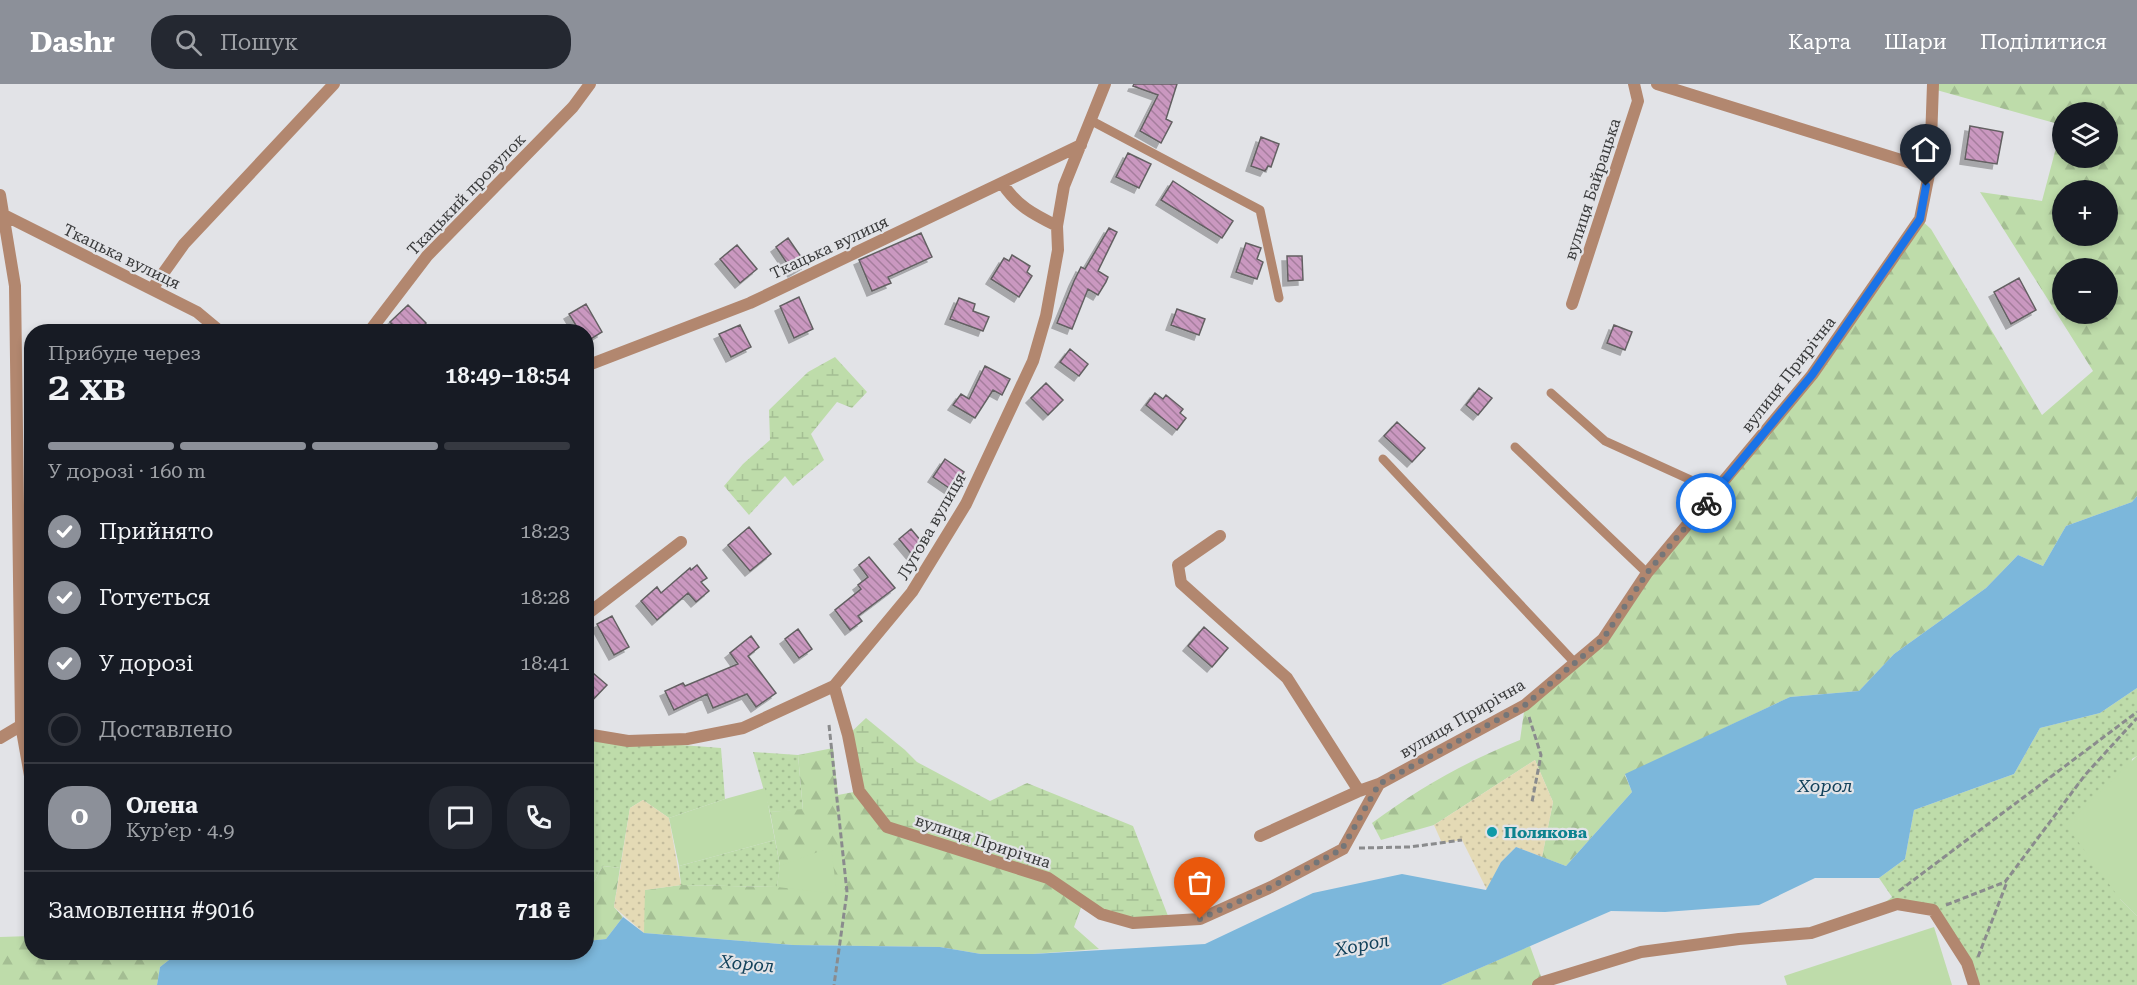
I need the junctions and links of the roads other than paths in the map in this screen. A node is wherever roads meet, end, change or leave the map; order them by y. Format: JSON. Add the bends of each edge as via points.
{"nodes":[{"id":1,"x":334,"y":84,"type":"edge"},
{"id":2,"x":591,"y":84,"type":"edge"},
{"id":3,"x":1105,"y":84,"type":"edge"},
{"id":4,"x":1634,"y":84,"type":"edge"},
{"id":5,"x":1656,"y":84,"type":"edge"},
{"id":6,"x":1933,"y":84,"type":"edge"},
{"id":7,"x":1090,"y":120,"type":"junction"},
{"id":8,"x":1081,"y":145,"type":"junction"},
{"id":9,"x":1929,"y":169,"type":"junction"},
{"id":10,"x":1002,"y":183,"type":"junction"},
{"id":11,"x":0,"y":195,"type":"edge"},
{"id":12,"x":4,"y":215,"type":"junction"},
{"id":13,"x":1057,"y":226,"type":"junction"},
{"id":14,"x":152,"y":289,"type":"junction"},
{"id":15,"x":1279,"y":298,"type":"dead end"},
{"id":16,"x":1572,"y":304,"type":"dead end"},
{"id":17,"x":211,"y":324,"type":"edge"},
{"id":18,"x":375,"y":324,"type":"edge"},
{"id":19,"x":594,"y":363,"type":"edge"},
{"id":20,"x":1551,"y":393,"type":"dead end"},
{"id":21,"x":1515,"y":447,"type":"dead end"},
{"id":22,"x":1383,"y":459,"type":"dead end"},
{"id":23,"x":1715,"y":492,"type":"junction"},
{"id":24,"x":1220,"y":536,"type":"dead end"},
{"id":25,"x":681,"y":542,"type":"dead end"},
{"id":26,"x":1647,"y":573,"type":"junction"},
{"id":27,"x":594,"y":609,"type":"edge"},
{"id":28,"x":24,"y":643,"type":"edge"},
{"id":29,"x":1575,"y":663,"type":"junction"},
{"id":30,"x":829,"y":689,"type":"junction"},
{"id":31,"x":24,"y":723,"type":"edge"},
{"id":32,"x":594,"y":735,"type":"edge"},
{"id":33,"x":0,"y":738,"type":"edge"},
{"id":34,"x":1379,"y":784,"type":"junction"},
{"id":35,"x":1359,"y":791,"type":"junction"},
{"id":36,"x":1260,"y":836,"type":"dead end"},
{"id":37,"x":1973,"y":980,"type":"edge"},
{"id":38,"x":1538,"y":985,"type":"edge"}],
"edges":[{"from":1,"to":14,"type":"street","via":[[184,244]]},
{"from":2,"to":18,"type":"street","name":"Ткацький провулок","via":[[427,256]]},
{"from":3,"to":7,"type":"street","name":"Лугова вулиця"},
{"from":4,"to":16,"type":"street","name":"вулиця Байрацька","via":[[1638,101]]},
{"from":5,"to":9,"type":"street"},
{"from":6,"to":9,"type":"street","name":"вулиця Прирічна"},
{"from":7,"to":8,"type":"street","name":"Лугова вулиця"},
{"from":7,"to":15,"type":"lane","via":[[1260,210]]},
{"from":8,"to":10,"type":"street","name":"Ткацька вулиця"},
{"from":8,"to":13,"type":"street","name":"Лугова вулиця","via":[[1064,186]]},
{"from":9,"to":23,"type":"street","name":"вулиця Прирічна","via":[[1920,219],[1812,375]]},
{"from":10,"to":13,"type":"street","via":[[1012,199]]},
{"from":10,"to":19,"type":"street","name":"Ткацька вулиця","via":[[750,303]]},
{"from":11,"to":12,"type":"street"},
{"from":12,"to":14,"type":"street","name":"Ткацька вулиця"},
{"from":12,"to":28,"type":"street","via":[[15,286]]},
{"from":13,"to":30,"type":"street","name":"Лугова вулиця","via":[[1058,250],[1033,361],[966,504],[912,592]]},
{"from":14,"to":17,"type":"street","name":"Ткацька вулиця","via":[[197,312]]},
{"from":20,"to":23,"type":"lane","via":[[1605,441]]},
{"from":21,"to":26,"type":"lane"},
{"from":22,"to":29,"type":"lane"},
{"from":23,"to":26,"type":"street","name":"вулиця Прирічна"},
{"from":24,"to":35,"type":"street","via":[[1178,565],[1181,583],[1287,678]]},
{"from":25,"to":27,"type":"street"},
{"from":26,"to":29,"type":"street","name":"вулиця Прирічна","via":[[1603,639]]},
{"from":29,"to":34,"type":"street","name":"вулиця Прирічна","via":[[1525,705]]},
{"from":30,"to":32,"type":"street","name":"Лугова вулиця","via":[[743,728],[687,739],[628,741]]},
{"from":30,"to":34,"type":"street","name":"вулиця Прирічна","via":[[848,735],[859,791],[887,827],[1048,878],[1101,914],[1133,923],[1200,919],[1342,849]]},
{"from":31,"to":33,"type":"street"},
{"from":34,"to":35,"type":"street","name":"вулиця Прирічна"},
{"from":35,"to":36,"type":"street","name":"вулиця Прирічна"},
{"from":37,"to":38,"type":"street","via":[[1967,963],[1933,910],[1897,904],[1811,933],[1641,952]]}]}
